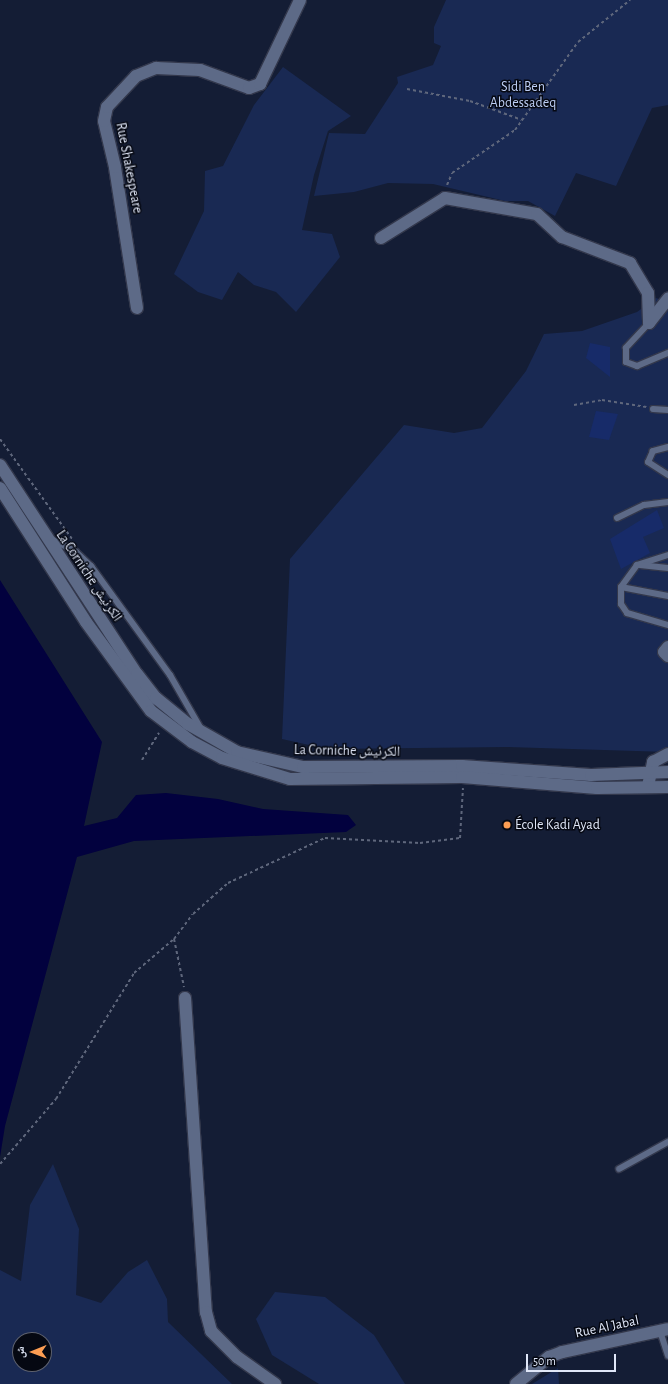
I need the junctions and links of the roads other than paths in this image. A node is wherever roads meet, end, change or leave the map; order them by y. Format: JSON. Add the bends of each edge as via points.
{"nodes":[{"id":1,"x":300,"y":0,"type":"edge"},
{"id":2,"x":381,"y":238,"type":"dead end"},
{"id":3,"x":668,"y":300,"type":"edge"},
{"id":4,"x":137,"y":308,"type":"dead end"},
{"id":5,"x":649,"y":323,"type":"junction"},
{"id":6,"x":668,"y":353,"type":"edge"},
{"id":7,"x":653,"y":409,"type":"road end"},
{"id":8,"x":668,"y":410,"type":"edge"},
{"id":9,"x":668,"y":447,"type":"edge"},
{"id":10,"x":0,"y":466,"type":"edge"},
{"id":11,"x":668,"y":475,"type":"edge"},
{"id":12,"x":0,"y":488,"type":"edge"},
{"id":13,"x":668,"y":502,"type":"edge"},
{"id":14,"x":616,"y":518,"type":"dead end"},
{"id":15,"x":45,"y":537,"type":"junction"},
{"id":16,"x":668,"y":555,"type":"edge"},
{"id":17,"x":637,"y":565,"type":"junction"},
{"id":18,"x":668,"y":568,"type":"edge"},
{"id":19,"x":621,"y":587,"type":"junction"},
{"id":20,"x":668,"y":596,"type":"edge"},
{"id":21,"x":668,"y":625,"type":"edge"},
{"id":22,"x":668,"y":647,"type":"edge"},
{"id":23,"x":668,"y":656,"type":"edge"},
{"id":24,"x":201,"y":733,"type":"junction"},
{"id":25,"x":668,"y":754,"type":"edge"},
{"id":26,"x":668,"y":772,"type":"edge"},
{"id":27,"x":650,"y":773,"type":"junction"},
{"id":28,"x":648,"y":786,"type":"junction"},
{"id":29,"x":668,"y":787,"type":"edge"},
{"id":30,"x":185,"y":998,"type":"road end"},
{"id":31,"x":668,"y":1142,"type":"edge"},
{"id":32,"x":619,"y":1169,"type":"dead end"},
{"id":33,"x":664,"y":1330,"type":"edge"},
{"id":34,"x":668,"y":1356,"type":"edge"},
{"id":35,"x":275,"y":1384,"type":"edge"},
{"id":36,"x":516,"y":1384,"type":"edge"}],
"edges":[{"from":1,"to":4,"type":"main road","name":"Rue Shakespeare","via":[[260,84],[249,88],[200,70],[156,68],[136,76],[107,107],[104,121],[115,167]]},
{"from":2,"to":5,"type":"main road","via":[[445,198],[511,212],[537,214],[562,237],[630,263],[648,293]]},
{"from":3,"to":5,"type":"main road"},
{"from":5,"to":6,"type":"lane","via":[[626,348],[626,362],[641,364]]},
{"from":7,"to":8,"type":"lane"},
{"from":9,"to":11,"type":"lane","via":[[653,451],[648,462]]},
{"from":10,"to":15,"type":"main road","name":"La Corniche الكرنيش"},
{"from":12,"to":28,"type":"main road","name":"La Corniche الكرنيش","via":[[86,622],[146,705],[169,726],[222,758],[290,779],[474,778],[589,787]]},
{"from":13,"to":14,"type":"lane","via":[[644,505]]},
{"from":15,"to":24,"type":"main road","name":"La Corniche الكرنيش","via":[[136,674],[174,714]]},
{"from":15,"to":24,"type":"lane","via":[[68,546],[84,558],[170,675]]},
{"from":16,"to":17,"type":"lane"},
{"from":17,"to":18,"type":"lane"},
{"from":17,"to":19,"type":"lane"},
{"from":19,"to":20,"type":"lane"},
{"from":19,"to":21,"type":"lane","via":[[621,604],[627,613]]},
{"from":22,"to":23,"type":"main road","via":[[664,652]]},
{"from":24,"to":27,"type":"main road","name":"La Corniche الكرنيش","via":[[236,752],[303,767],[462,766],[591,775]]},
{"from":25,"to":27,"type":"main road","via":[[653,762]]},
{"from":26,"to":27,"type":"main road","name":"La Corniche الكرنيش"},
{"from":27,"to":28,"type":"main road"},
{"from":28,"to":29,"type":"main road","name":"La Corniche الكرنيش"},
{"from":30,"to":35,"type":"main road","via":[[206,1312],[211,1331],[237,1357]]},
{"from":31,"to":32,"type":"lane"},
{"from":33,"to":34,"type":"lane"},
{"from":33,"to":36,"type":"main road","name":"Rue Al Jabal","via":[[556,1354]]}]}
